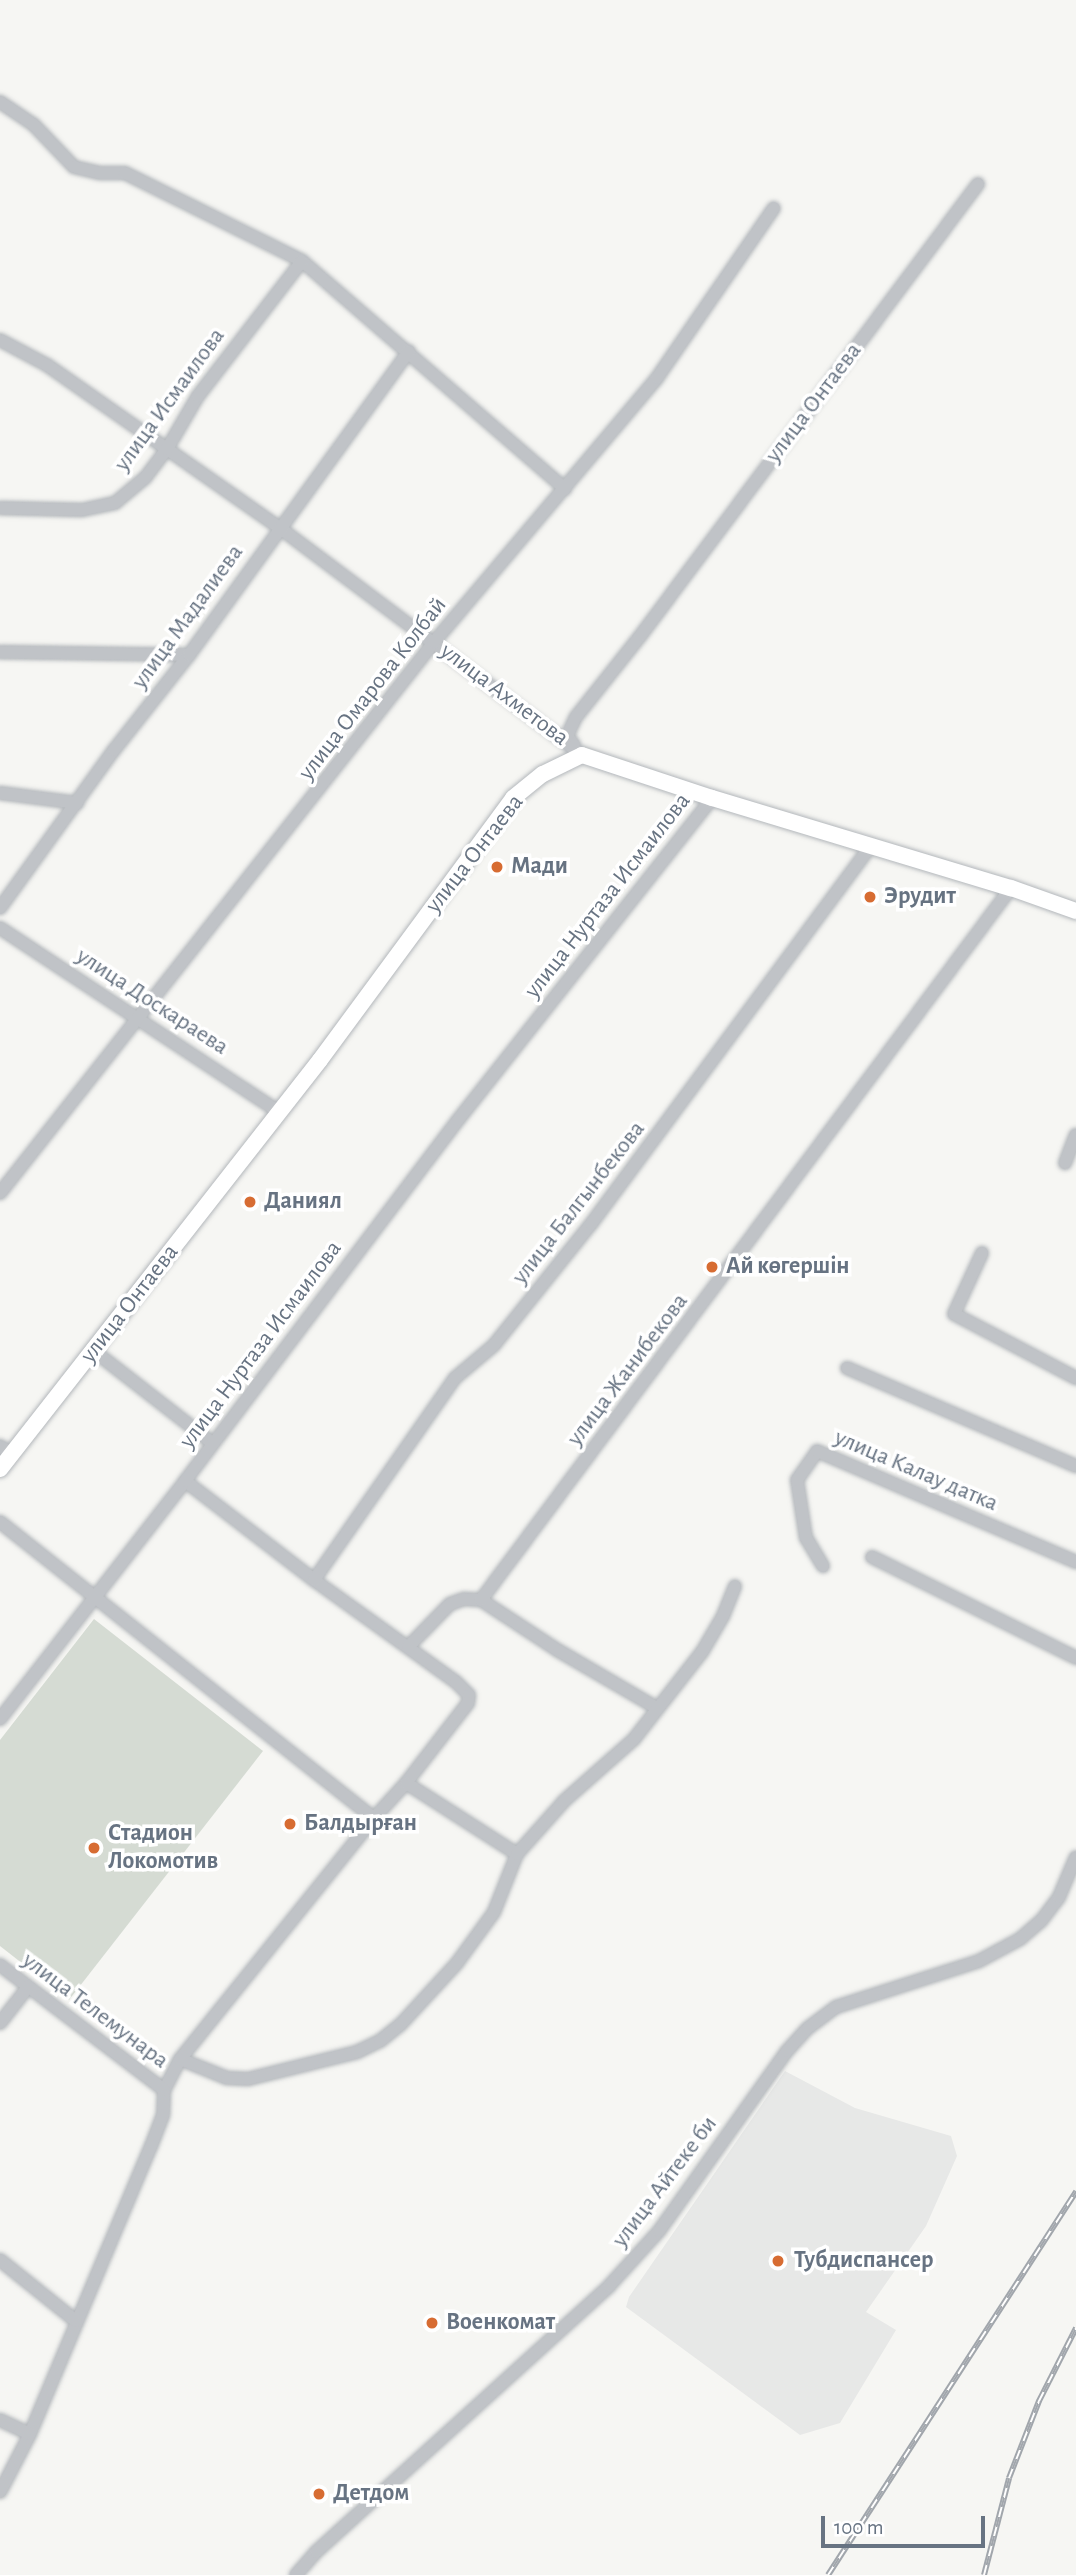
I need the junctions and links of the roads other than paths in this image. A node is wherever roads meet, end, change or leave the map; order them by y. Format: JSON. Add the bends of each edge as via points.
{"nodes":[{"id":1,"x":0,"y":102,"type":"edge"},
{"id":2,"x":978,"y":184,"type":"dead end"},
{"id":3,"x":774,"y":208,"type":"dead end"},
{"id":4,"x":302,"y":261,"type":"junction"},
{"id":5,"x":0,"y":340,"type":"edge"},
{"id":6,"x":409,"y":351,"type":"junction"},
{"id":7,"x":167,"y":449,"type":"junction"},
{"id":8,"x":565,"y":489,"type":"junction"},
{"id":9,"x":0,"y":508,"type":"edge"},
{"id":10,"x":280,"y":528,"type":"junction"},
{"id":11,"x":435,"y":642,"type":"junction"},
{"id":12,"x":0,"y":652,"type":"edge"},
{"id":13,"x":189,"y":655,"type":"junction"},
{"id":14,"x":582,"y":755,"type":"junction"},
{"id":15,"x":0,"y":793,"type":"edge"},
{"id":16,"x":712,"y":798,"type":"junction"},
{"id":17,"x":77,"y":803,"type":"junction"},
{"id":18,"x":871,"y":845,"type":"junction"},
{"id":19,"x":1011,"y":888,"type":"junction"},
{"id":20,"x":0,"y":908,"type":"edge"},
{"id":21,"x":1076,"y":912,"type":"edge"},
{"id":22,"x":0,"y":928,"type":"edge"},
{"id":23,"x":141,"y":1018,"type":"junction"},
{"id":24,"x":279,"y":1112,"type":"junction"},
{"id":25,"x":1076,"y":1135,"type":"edge"},
{"id":26,"x":1065,"y":1163,"type":"dead end"},
{"id":27,"x":0,"y":1194,"type":"edge"},
{"id":28,"x":982,"y":1253,"type":"dead end"},
{"id":29,"x":94,"y":1351,"type":"junction"},
{"id":30,"x":847,"y":1368,"type":"dead end"},
{"id":31,"x":1076,"y":1378,"type":"edge"},
{"id":32,"x":212,"y":1443,"type":"junction"},
{"id":33,"x":6,"y":1450,"type":"edge"},
{"id":34,"x":1076,"y":1466,"type":"edge"},
{"id":35,"x":0,"y":1469,"type":"edge"},
{"id":36,"x":185,"y":1481,"type":"junction"},
{"id":37,"x":0,"y":1522,"type":"edge"},
{"id":38,"x":872,"y":1557,"type":"dead end"},
{"id":39,"x":1076,"y":1562,"type":"edge"},
{"id":40,"x":823,"y":1566,"type":"dead end"},
{"id":41,"x":314,"y":1580,"type":"junction"},
{"id":42,"x":735,"y":1586,"type":"dead end"},
{"id":43,"x":96,"y":1596,"type":"junction"},
{"id":44,"x":481,"y":1600,"type":"junction"},
{"id":45,"x":408,"y":1647,"type":"junction"},
{"id":46,"x":1076,"y":1658,"type":"edge"},
{"id":47,"x":657,"y":1708,"type":"junction"},
{"id":48,"x":0,"y":1719,"type":"edge"},
{"id":49,"x":407,"y":1783,"type":"junction"},
{"id":50,"x":373,"y":1818,"type":"junction"},
{"id":51,"x":517,"y":1854,"type":"junction"},
{"id":52,"x":1076,"y":1857,"type":"edge"},
{"id":53,"x":0,"y":1965,"type":"edge"},
{"id":54,"x":28,"y":1987,"type":"junction"},
{"id":55,"x":0,"y":2023,"type":"edge"},
{"id":56,"x":180,"y":2059,"type":"junction"},
{"id":57,"x":164,"y":2090,"type":"junction"},
{"id":58,"x":0,"y":2260,"type":"edge"},
{"id":59,"x":75,"y":2321,"type":"junction"},
{"id":60,"x":0,"y":2420,"type":"edge"},
{"id":61,"x":29,"y":2436,"type":"junction"},
{"id":62,"x":0,"y":2492,"type":"edge"},
{"id":63,"x":296,"y":2575,"type":"edge"}],
"edges":[{"from":1,"to":4,"type":"street","via":[[33,124],[74,167],[125,173]]},
{"from":2,"to":14,"type":"street","name":"улица Онтаева","via":[[576,717],[567,736]]},
{"from":3,"to":8,"type":"street","name":"улица Омарова Колбай","via":[[657,378]]},
{"from":4,"to":6,"type":"street"},
{"from":4,"to":7,"type":"street","name":"улица Исмаилова","via":[[198,396]]},
{"from":5,"to":7,"type":"street","name":"улица Ахметова","via":[[47,365]]},
{"from":6,"to":8,"type":"street"},
{"from":6,"to":10,"type":"street","name":"улица Мадалиева"},
{"from":7,"to":9,"type":"street","name":"улица Исмаилова","via":[[145,478],[115,503],[82,510]]},
{"from":7,"to":10,"type":"street","name":"улица Ахметова"},
{"from":8,"to":11,"type":"street","name":"улица Омарова Колбай"},
{"from":10,"to":11,"type":"street","name":"улица Ахметова"},
{"from":10,"to":13,"type":"street","name":"улица Мадалиева"},
{"from":11,"to":14,"type":"street","name":"улица Ахметова"},
{"from":11,"to":23,"type":"street","name":"улица Омарова Колбай"},
{"from":12,"to":13,"type":"street"},
{"from":13,"to":17,"type":"street","name":"улица Мадалиева"},
{"from":14,"to":16,"type":"main road","name":"улица Ахметова"},
{"from":14,"to":24,"type":"main road","name":"улица Онтаева","via":[[543,774],[513,799]]},
{"from":15,"to":17,"type":"street"},
{"from":16,"to":18,"type":"main road","name":"улица Ахметова"},
{"from":16,"to":32,"type":"street","name":"улица Нуртаза Исмаилова"},
{"from":17,"to":20,"type":"street","name":"улица Мадалиева"},
{"from":18,"to":19,"type":"main road","name":"улица Ахметова"},
{"from":18,"to":41,"type":"street","name":"улица Балгынбекова","via":[[591,1224],[494,1345],[455,1378]]},
{"from":19,"to":21,"type":"main road","name":"улица Ахметова"},
{"from":19,"to":44,"type":"street","name":"улица Жанибекова"},
{"from":22,"to":23,"type":"street","name":"улица Доскараева"},
{"from":23,"to":24,"type":"street","name":"улица Доскараева"},
{"from":23,"to":27,"type":"street","name":"улица Омарова Колбай"},
{"from":24,"to":29,"type":"main road","name":"улица Онтаева"},
{"from":25,"to":26,"type":"street"},
{"from":28,"to":31,"type":"street","via":[[954,1314]]},
{"from":29,"to":32,"type":"street"},
{"from":29,"to":33,"type":"main road","name":"улица Онтаева"},
{"from":30,"to":34,"type":"street"},
{"from":32,"to":36,"type":"street","name":"улица Нуртаза Исмаилова"},
{"from":33,"to":35,"type":"main road","name":"улица Онтаева"},
{"from":36,"to":41,"type":"street"},
{"from":36,"to":43,"type":"street","name":"улица Нуртаза Исмаилова"},
{"from":37,"to":43,"type":"street"},
{"from":38,"to":46,"type":"street"},
{"from":39,"to":40,"type":"street","name":"улица Калау датка","via":[[817,1451],[797,1480],[806,1538]]},
{"from":41,"to":45,"type":"street"},
{"from":42,"to":47,"type":"street","via":[[702,1652]]},
{"from":43,"to":48,"type":"street","name":"улица Нуртаза Исмаилова"},
{"from":43,"to":50,"type":"street"},
{"from":44,"to":45,"type":"street","via":[[450,1604]]},
{"from":44,"to":47,"type":"street"},
{"from":45,"to":49,"type":"street","via":[[469,1695],[468,1703]]},
{"from":47,"to":51,"type":"street","via":[[634,1738],[564,1801]]},
{"from":49,"to":50,"type":"street"},
{"from":49,"to":51,"type":"street"},
{"from":50,"to":56,"type":"street"},
{"from":51,"to":56,"type":"street","via":[[494,1912],[475,1938],[431,1994],[380,2041],[357,2052],[248,2079],[227,2078]]},
{"from":52,"to":63,"type":"street","name":"улица Айтеке би","via":[[1059,1897],[1020,1939],[979,1961],[836,2007],[808,2028],[659,2231],[610,2286]]},
{"from":53,"to":54,"type":"street","name":"улица Телемунара"},
{"from":54,"to":55,"type":"street"},
{"from":54,"to":57,"type":"street","name":"улица Телемунара"},
{"from":56,"to":57,"type":"street"},
{"from":57,"to":59,"type":"street","via":[[163,2115]]},
{"from":58,"to":59,"type":"street"},
{"from":59,"to":61,"type":"street"},
{"from":60,"to":61,"type":"street"},
{"from":61,"to":62,"type":"street"}]}
